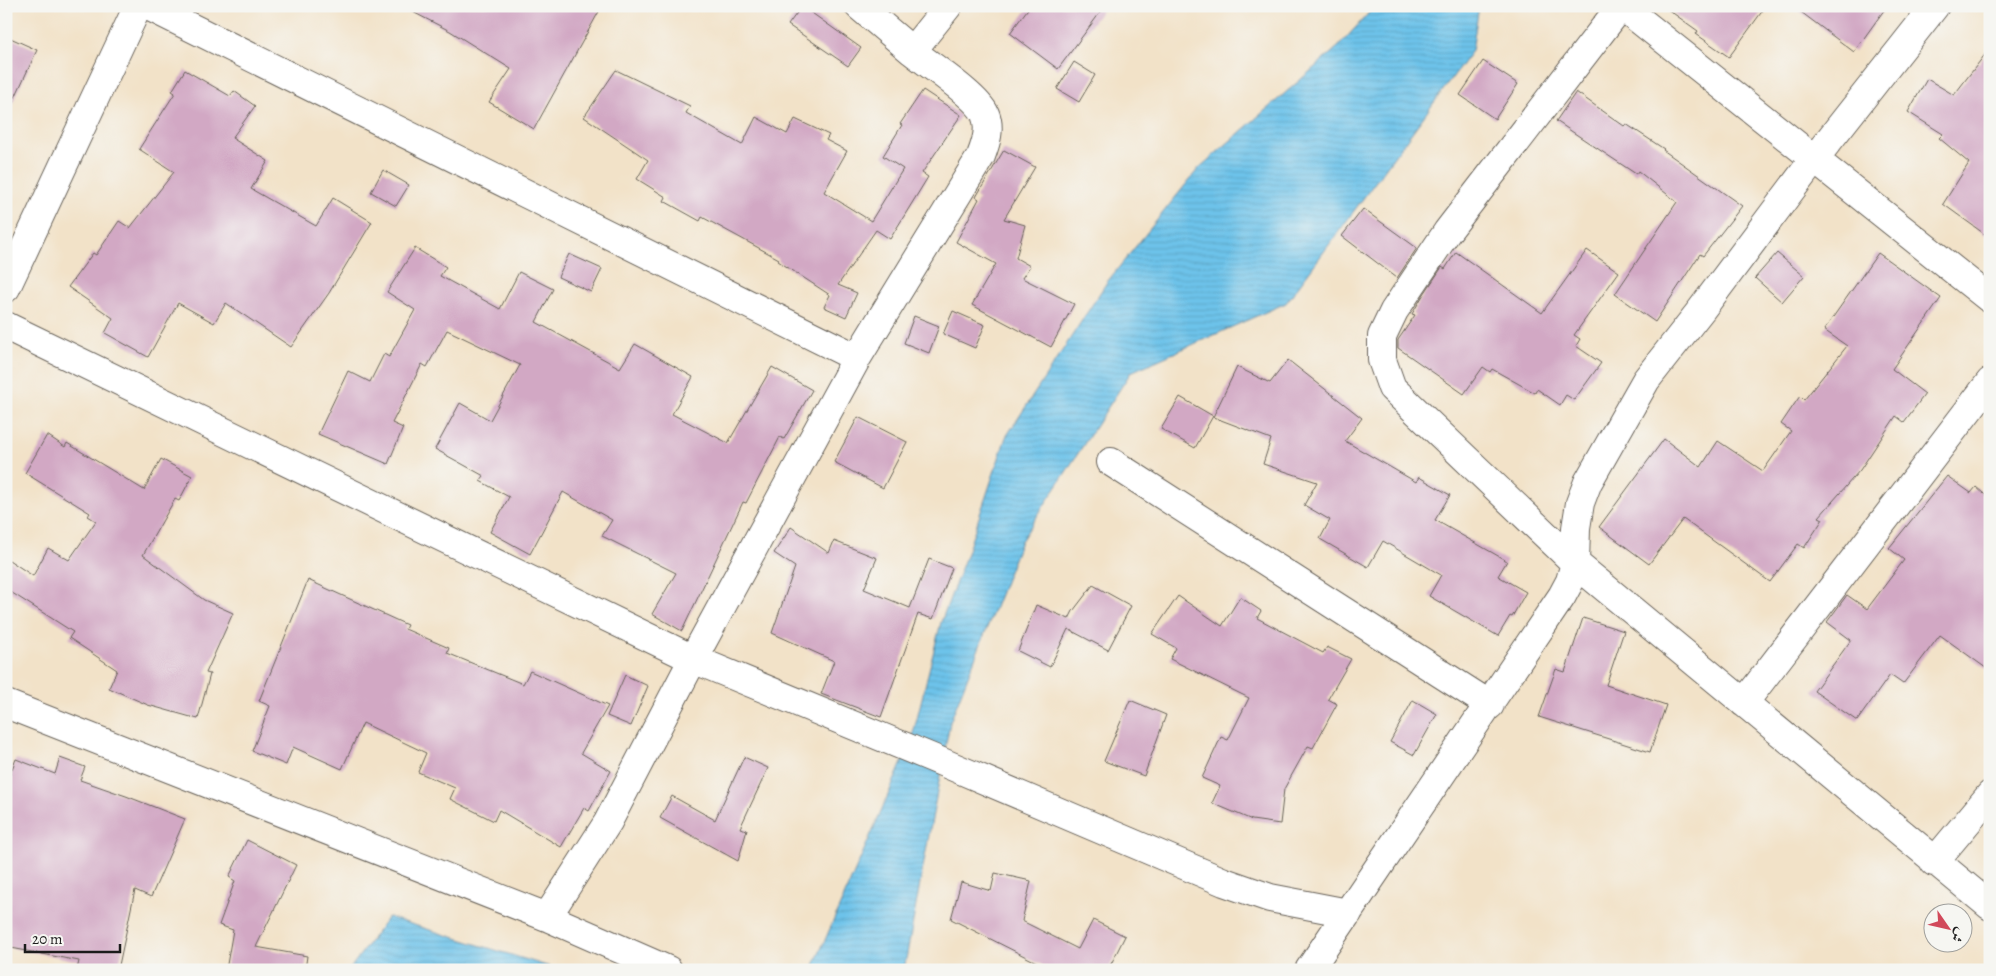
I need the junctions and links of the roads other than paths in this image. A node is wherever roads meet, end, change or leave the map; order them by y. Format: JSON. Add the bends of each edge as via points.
{"nodes":[{"id":1,"x":138,"y":6,"type":"edge"},
{"id":2,"x":148,"y":6,"type":"edge"},
{"id":3,"x":859,"y":6,"type":"edge"},
{"id":4,"x":948,"y":6,"type":"edge"},
{"id":5,"x":1621,"y":6,"type":"edge"},
{"id":6,"x":1935,"y":6,"type":"edge"},
{"id":7,"x":912,"y":51,"type":"junction"},
{"id":8,"x":1815,"y":158,"type":"junction"},
{"id":9,"x":6,"y":288,"type":"edge"},
{"id":10,"x":1990,"y":299,"type":"edge"},
{"id":11,"x":6,"y":326,"type":"edge"},
{"id":12,"x":857,"y":358,"type":"junction"},
{"id":13,"x":1990,"y":382,"type":"edge"},
{"id":14,"x":1111,"y":462,"type":"dead end"},
{"id":15,"x":1575,"y":563,"type":"junction"},
{"id":16,"x":693,"y":659,"type":"junction"},
{"id":17,"x":6,"y":704,"type":"edge"},
{"id":18,"x":1744,"y":704,"type":"junction"},
{"id":19,"x":1490,"y":705,"type":"junction"},
{"id":20,"x":1990,"y":795,"type":"edge"},
{"id":21,"x":1934,"y":862,"type":"junction"},
{"id":22,"x":1990,"y":906,"type":"edge"},
{"id":23,"x":1348,"y":913,"type":"junction"},
{"id":24,"x":548,"y":917,"type":"junction"},
{"id":25,"x":668,"y":970,"type":"edge"},
{"id":26,"x":1309,"y":970,"type":"edge"}],
"edges":[{"from":1,"to":9,"type":"street"},
{"from":2,"to":12,"type":"street"},
{"from":3,"to":7,"type":"street"},
{"from":4,"to":7,"type":"street"},
{"from":5,"to":8,"type":"street"},
{"from":5,"to":15,"type":"street","via":[[1447,232],[1394,310],[1382,336],[1382,360],[1392,388]]},
{"from":6,"to":8,"type":"street"},
{"from":7,"to":12,"type":"street","via":[[975,101],[985,114],[988,138],[981,156]]},
{"from":8,"to":10,"type":"street"},
{"from":8,"to":15,"type":"street","via":[[1646,380],[1588,482],[1580,503]]},
{"from":11,"to":16,"type":"street"},
{"from":12,"to":16,"type":"street"},
{"from":13,"to":18,"type":"street"},
{"from":14,"to":19,"type":"street"},
{"from":15,"to":18,"type":"street"},
{"from":15,"to":19,"type":"street","via":[[1562,596]]},
{"from":16,"to":23,"type":"street","via":[[1224,882],[1270,898]]},
{"from":16,"to":24,"type":"street","via":[[608,822]]},
{"from":17,"to":24,"type":"street"},
{"from":18,"to":21,"type":"street"},
{"from":19,"to":23,"type":"street"},
{"from":20,"to":21,"type":"street"},
{"from":21,"to":22,"type":"street"},
{"from":23,"to":26,"type":"street"},
{"from":24,"to":25,"type":"street"}]}
